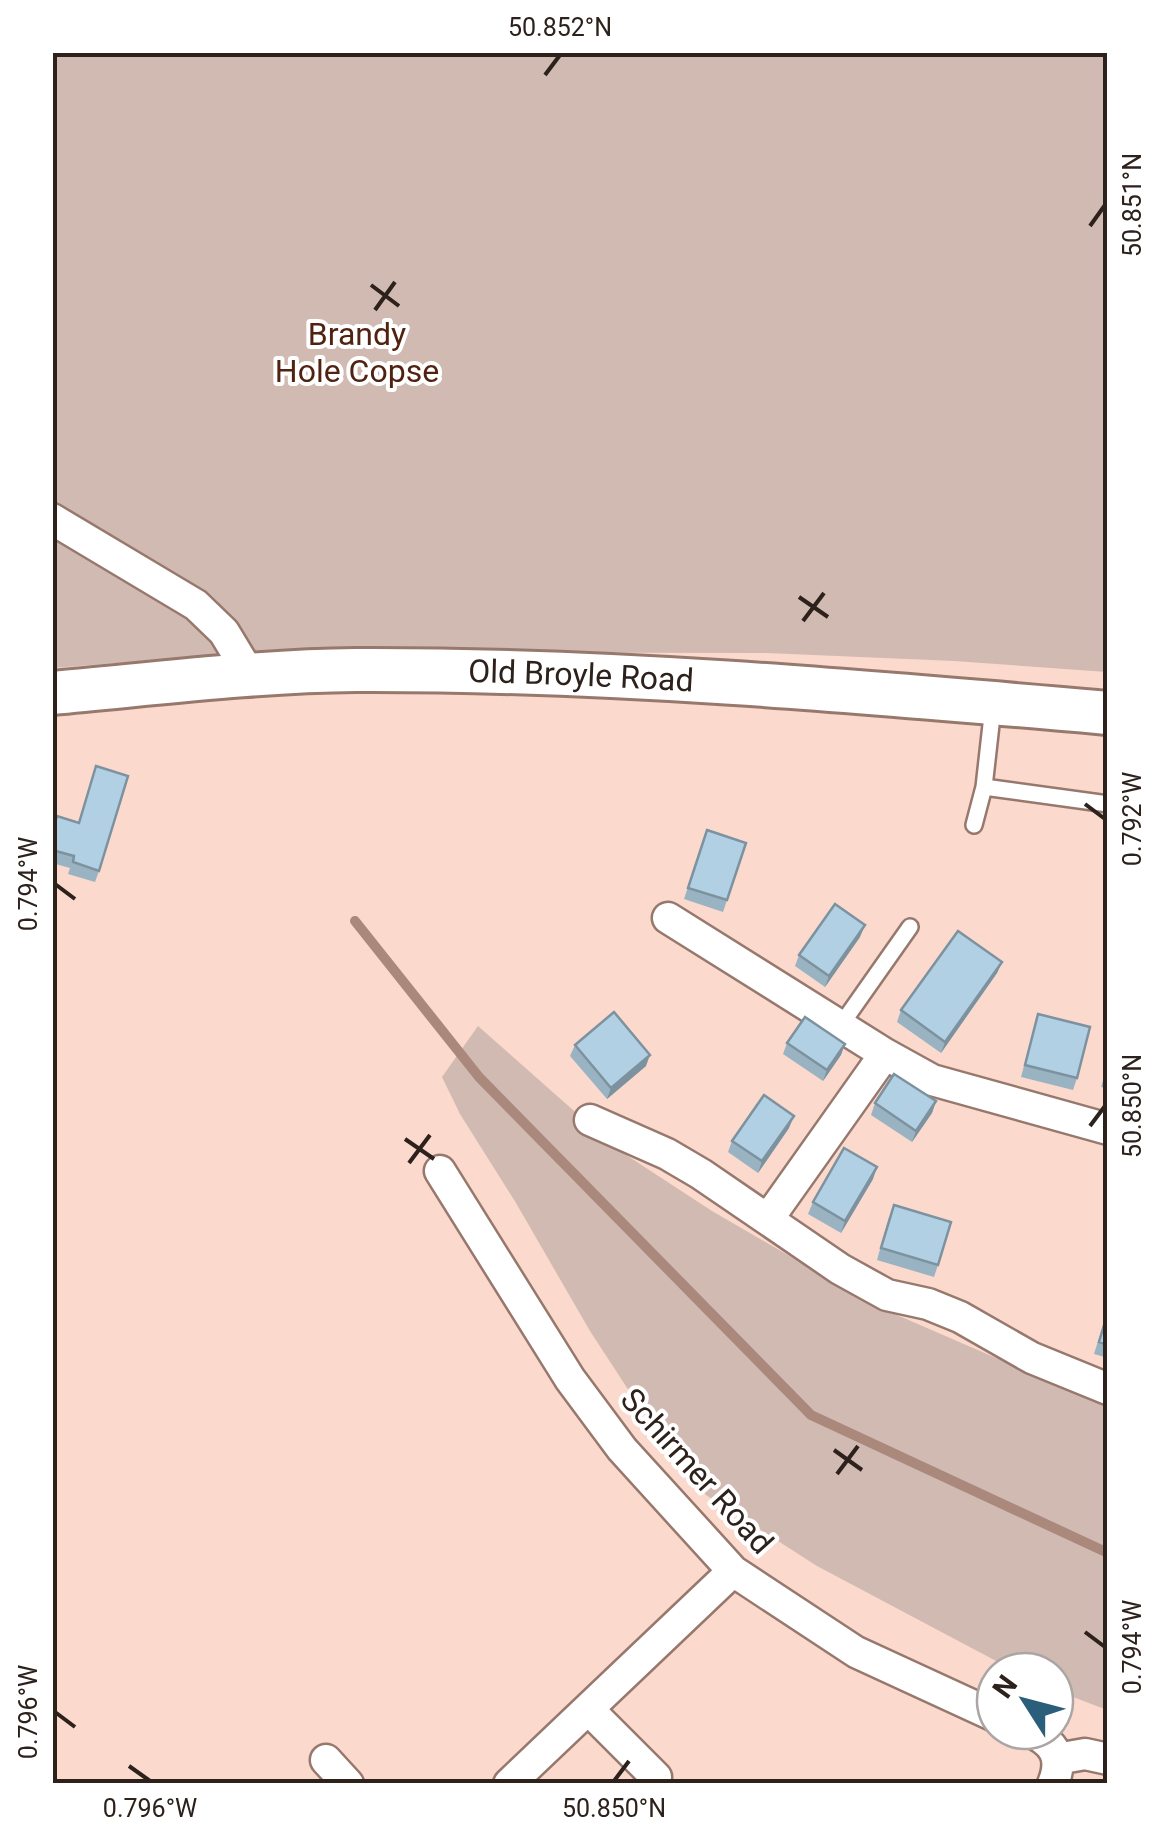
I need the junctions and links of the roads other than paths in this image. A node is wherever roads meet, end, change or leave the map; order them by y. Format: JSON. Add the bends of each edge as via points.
{"nodes":[{"id":1,"x":52,"y":519,"type":"edge"},
{"id":2,"x":250,"y":675,"type":"junction"},
{"id":3,"x":52,"y":692,"type":"edge"},
{"id":4,"x":993,"y":704,"type":"junction"},
{"id":5,"x":1108,"y":714,"type":"edge"},
{"id":6,"x":984,"y":787,"type":"junction"},
{"id":7,"x":1108,"y":804,"type":"edge"},
{"id":8,"x":974,"y":825,"type":"dead end"},
{"id":9,"x":668,"y":918,"type":"dead end"},
{"id":10,"x":910,"y":927,"type":"dead end"},
{"id":11,"x":841,"y":1025,"type":"junction"},
{"id":12,"x":885,"y":1054,"type":"junction"},
{"id":13,"x":590,"y":1120,"type":"dead end"},
{"id":14,"x":1108,"y":1129,"type":"edge"},
{"id":15,"x":440,"y":1172,"type":"dead end"},
{"id":16,"x":768,"y":1219,"type":"junction"},
{"id":17,"x":1108,"y":1389,"type":"edge"},
{"id":18,"x":733,"y":1571,"type":"junction"},
{"id":19,"x":975,"y":1707,"type":"edge"},
{"id":20,"x":588,"y":1708,"type":"junction"},
{"id":21,"x":1108,"y":1759,"type":"edge"},
{"id":22,"x":326,"y":1760,"type":"dead end"},
{"id":23,"x":1055,"y":1771,"type":"edge"},
{"id":24,"x":656,"y":1777,"type":"dead end"},
{"id":25,"x":348,"y":1784,"type":"edge"},
{"id":26,"x":510,"y":1784,"type":"edge"}],
"edges":[{"from":1,"to":2,"type":"street","via":[[196,605],[224,632]]},
{"from":2,"to":3,"type":"main road","name":"Old Broyle Road"},
{"from":2,"to":4,"type":"main road","name":"Old Broyle Road","via":[[354,670],[638,676]]},
{"from":4,"to":5,"type":"main road","name":"Old Broyle Road"},
{"from":4,"to":6,"type":"lane"},
{"from":6,"to":7,"type":"lane"},
{"from":6,"to":8,"type":"lane"},
{"from":9,"to":11,"type":"street"},
{"from":10,"to":11,"type":"lane"},
{"from":11,"to":12,"type":"street"},
{"from":12,"to":14,"type":"street","via":[[932,1080]]},
{"from":12,"to":16,"type":"street"},
{"from":13,"to":16,"type":"street","via":[[667,1154]]},
{"from":15,"to":18,"type":"street","name":"Schirmer Road","via":[[570,1380],[622,1449]]},
{"from":16,"to":17,"type":"street","via":[[887,1295],[960,1317],[1032,1358]]},
{"from":18,"to":19,"type":"street","name":"Schirmer Road","via":[[856,1652]]},
{"from":18,"to":20,"type":"street"},
{"from":20,"to":24,"type":"street"},
{"from":20,"to":26,"type":"street"},
{"from":21,"to":23,"type":"street","via":[[1085,1754]]},
{"from":22,"to":25,"type":"street"}]}
